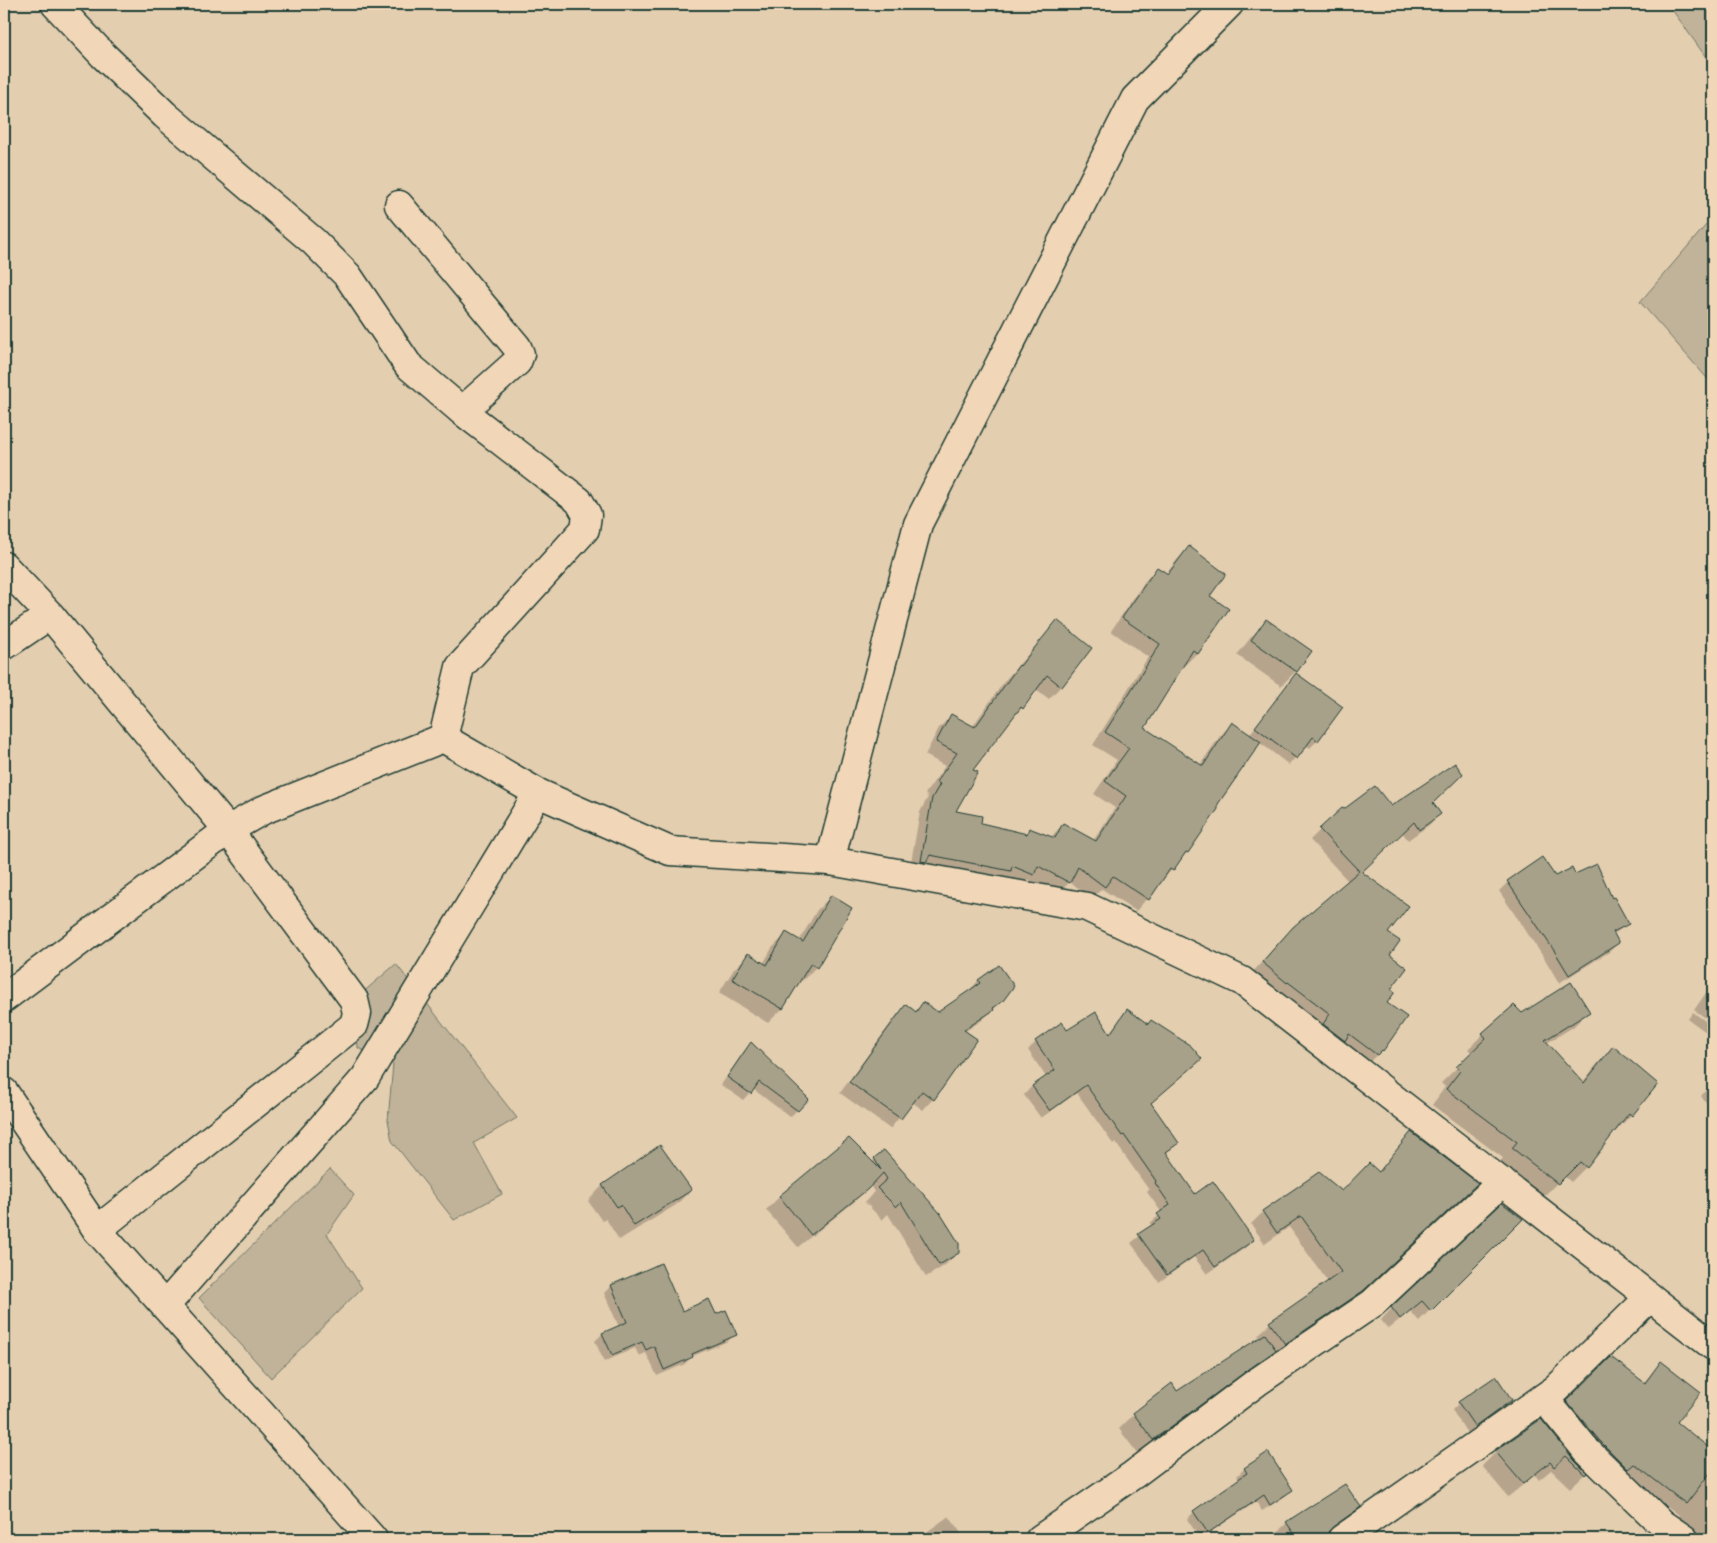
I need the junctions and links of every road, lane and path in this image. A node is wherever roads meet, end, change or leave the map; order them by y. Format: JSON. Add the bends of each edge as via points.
{"nodes":[{"id":1,"x":55,"y":4,"type":"edge"},
{"id":2,"x":1229,"y":4,"type":"edge"},
{"id":3,"x":399,"y":205,"type":"dead end"},
{"id":4,"x":462,"y":411,"type":"junction"},
{"id":5,"x":4,"y":566,"type":"edge"},
{"id":6,"x":50,"y":615,"type":"junction"},
{"id":7,"x":4,"y":646,"type":"edge"},
{"id":8,"x":443,"y":738,"type":"junction"},
{"id":9,"x":538,"y":793,"type":"junction"},
{"id":10,"x":228,"y":830,"type":"junction"},
{"id":11,"x":830,"y":862,"type":"junction"},
{"id":12,"x":4,"y":998,"type":"edge"},
{"id":13,"x":4,"y":1092,"type":"edge"},
{"id":14,"x":1502,"y":1182,"type":"junction"},
{"id":15,"x":97,"y":1230,"type":"junction"},
{"id":16,"x":1650,"y":1297,"type":"junction"},
{"id":17,"x":165,"y":1306,"type":"junction"},
{"id":18,"x":1713,"y":1346,"type":"edge"},
{"id":19,"x":1544,"y":1398,"type":"junction"},
{"id":20,"x":374,"y":1539,"type":"edge"},
{"id":21,"x":1040,"y":1539,"type":"edge"},
{"id":22,"x":1342,"y":1539,"type":"edge"},
{"id":23,"x":1684,"y":1539,"type":"edge"}],
"edges":[{"from":1,"to":4,"type":"street","via":[[165,116],[313,241],[348,276],[408,365]]},
{"from":2,"to":11,"type":"street","via":[[1135,99],[918,524]]},
{"from":3,"to":4,"type":"street","via":[[518,346],[517,362]]},
{"from":4,"to":8,"type":"street","via":[[579,501],[587,515],[585,529],[460,666]]},
{"from":5,"to":6,"type":"street"},
{"from":6,"to":7,"type":"street"},
{"from":6,"to":10,"type":"street"},
{"from":8,"to":9,"type":"street"},
{"from":8,"to":10,"type":"street","via":[[263,810]]},
{"from":9,"to":11,"type":"street","via":[[670,851]]},
{"from":9,"to":17,"type":"street","via":[[365,1078]]},
{"from":10,"to":12,"type":"street"},
{"from":10,"to":15,"type":"street","via":[[354,1000],[357,1013],[354,1025]]},
{"from":11,"to":14,"type":"street","via":[[1088,907],[1242,981]]},
{"from":13,"to":15,"type":"street"},
{"from":14,"to":16,"type":"street"},
{"from":14,"to":21,"type":"street","via":[[1373,1303],[1257,1382],[1133,1475]]},
{"from":15,"to":17,"type":"street"},
{"from":16,"to":18,"type":"street"},
{"from":16,"to":19,"type":"street"},
{"from":17,"to":20,"type":"street"},
{"from":19,"to":22,"type":"street"},
{"from":19,"to":23,"type":"street","via":[[1587,1451],[1662,1524]]}]}
